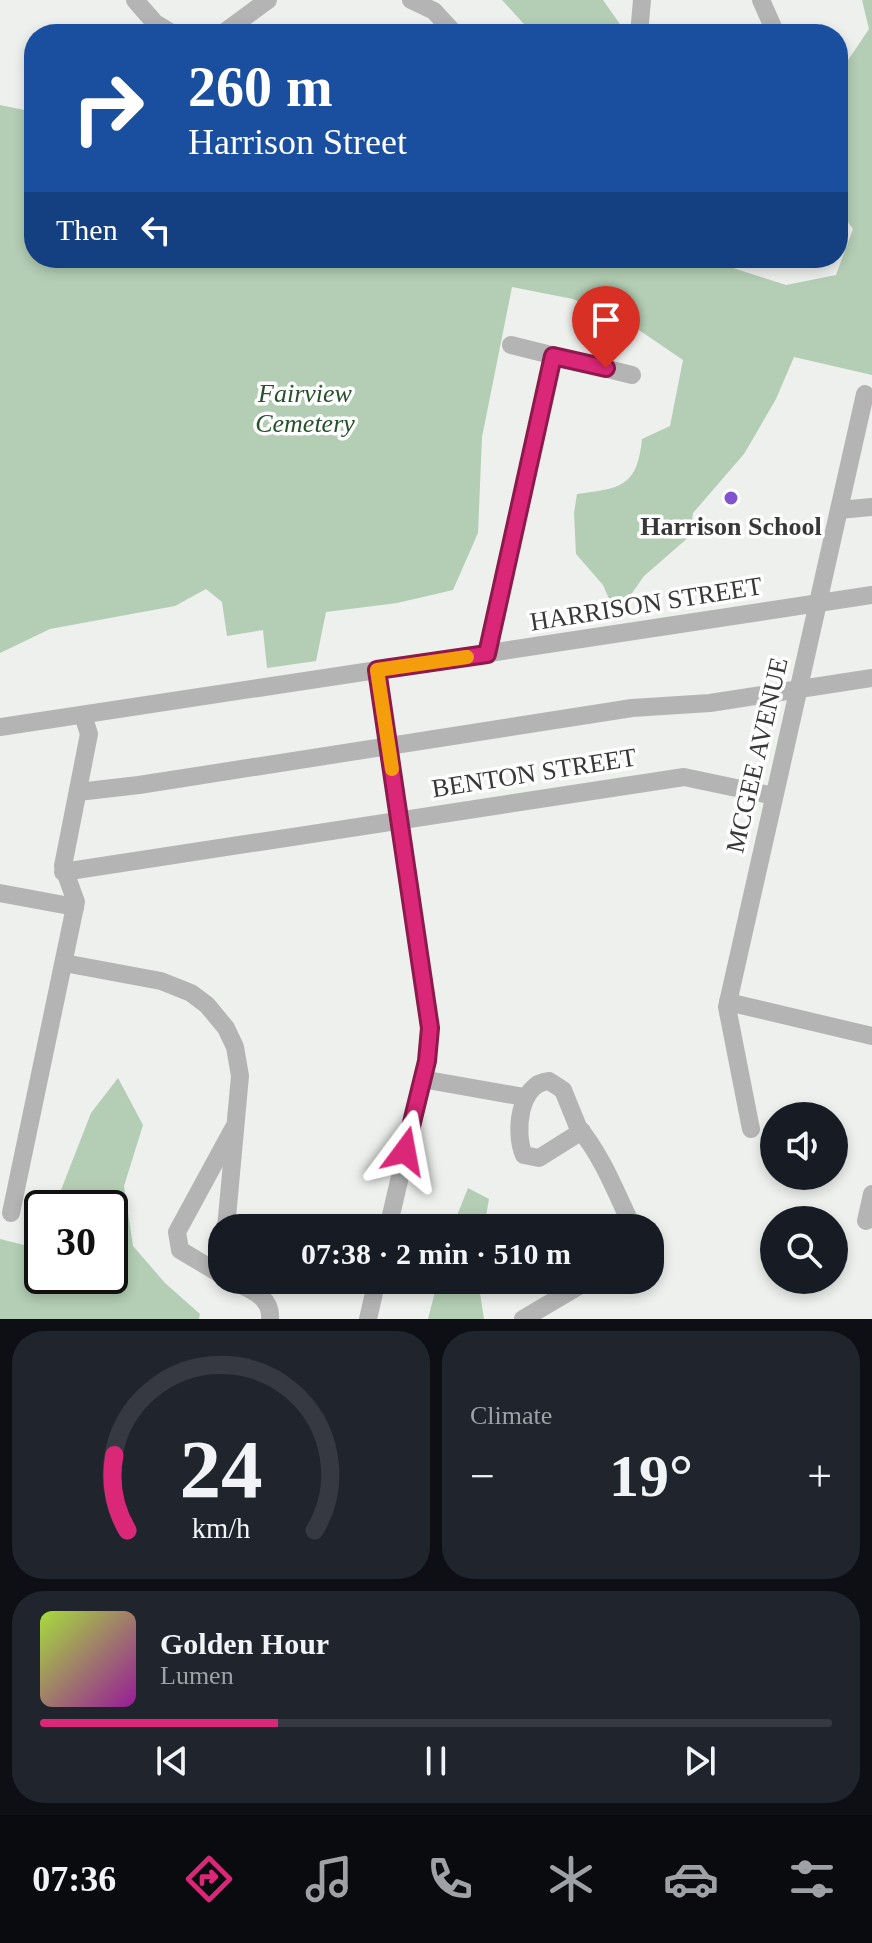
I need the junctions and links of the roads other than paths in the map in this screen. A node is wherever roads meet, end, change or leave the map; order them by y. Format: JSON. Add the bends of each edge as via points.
{"nodes":[{"id":1,"x":135,"y":0,"type":"edge"},
{"id":2,"x":268,"y":0,"type":"edge"},
{"id":3,"x":411,"y":0,"type":"edge"},
{"id":4,"x":642,"y":0,"type":"edge"},
{"id":5,"x":761,"y":0,"type":"edge"},
{"id":6,"x":157,"y":24,"type":"edge"},
{"id":7,"x":236,"y":24,"type":"edge"},
{"id":8,"x":446,"y":24,"type":"edge"},
{"id":9,"x":640,"y":24,"type":"edge"},
{"id":10,"x":772,"y":24,"type":"edge"},
{"id":11,"x":511,"y":345,"type":"dead end"},
{"id":12,"x":553,"y":356,"type":"junction"},
{"id":13,"x":632,"y":375,"type":"dead end"},
{"id":14,"x":865,"y":394,"type":"dead end"},
{"id":15,"x":872,"y":507,"type":"edge"},
{"id":16,"x":839,"y":510,"type":"junction"},
{"id":17,"x":872,"y":595,"type":"edge"},
{"id":18,"x":817,"y":604,"type":"junction"},
{"id":19,"x":487,"y":654,"type":"junction"},
{"id":20,"x":377,"y":670,"type":"junction"},
{"id":21,"x":872,"y":678,"type":"edge"},
{"id":22,"x":799,"y":691,"type":"junction"},
{"id":23,"x":83,"y":715,"type":"junction"},
{"id":24,"x":0,"y":727,"type":"edge"},
{"id":25,"x":388,"y":746,"type":"junction"},
{"id":26,"x":78,"y":792,"type":"junction"},
{"id":27,"x":774,"y":796,"type":"junction"},
{"id":28,"x":399,"y":820,"type":"junction"},
{"id":29,"x":63,"y":872,"type":"junction"},
{"id":30,"x":0,"y":893,"type":"edge"},
{"id":31,"x":75,"y":907,"type":"junction"},
{"id":32,"x":64,"y":963,"type":"junction"},
{"id":33,"x":728,"y":1002,"type":"junction"},
{"id":34,"x":872,"y":1036,"type":"edge"},
{"id":35,"x":422,"y":1079,"type":"junction"},
{"id":36,"x":524,"y":1097,"type":"junction"},
{"id":37,"x":235,"y":1125,"type":"junction"},
{"id":38,"x":751,"y":1129,"type":"dead end"},
{"id":39,"x":582,"y":1131,"type":"junction"},
{"id":40,"x":872,"y":1194,"type":"edge"},
{"id":41,"x":11,"y":1213,"type":"dead end"},
{"id":42,"x":227,"y":1214,"type":"edge"},
{"id":43,"x":391,"y":1214,"type":"edge"},
{"id":44,"x":627,"y":1214,"type":"edge"},
{"id":45,"x":866,"y":1221,"type":"dead end"},
{"id":46,"x":208,"y":1262,"type":"edge"},
{"id":47,"x":258,"y":1294,"type":"edge"},
{"id":48,"x":374,"y":1294,"type":"edge"},
{"id":49,"x":565,"y":1294,"type":"edge"},
{"id":50,"x":270,"y":1319,"type":"edge"},
{"id":51,"x":368,"y":1319,"type":"edge"},
{"id":52,"x":523,"y":1319,"type":"edge"}],
"edges":[{"from":1,"to":6,"type":"street"},
{"from":2,"to":7,"type":"street"},
{"from":3,"to":8,"type":"street"},
{"from":4,"to":9,"type":"street"},
{"from":5,"to":10,"type":"street"},
{"from":11,"to":12,"type":"street"},
{"from":12,"to":13,"type":"street"},
{"from":12,"to":19,"type":"street"},
{"from":14,"to":16,"type":"street","name":"MCGEE AVENUE"},
{"from":15,"to":16,"type":"street"},
{"from":16,"to":18,"type":"street","name":"MCGEE AVENUE"},
{"from":17,"to":18,"type":"street","name":"HARRISON STREET"},
{"from":18,"to":19,"type":"street","name":"HARRISON STREET"},
{"from":18,"to":22,"type":"street","name":"MCGEE AVENUE"},
{"from":19,"to":20,"type":"street","name":"HARRISON STREET"},
{"from":20,"to":23,"type":"street","name":"HARRISON STREET"},
{"from":20,"to":25,"type":"street"},
{"from":21,"to":22,"type":"street"},
{"from":22,"to":25,"type":"street","via":[[632,708]]},
{"from":22,"to":27,"type":"street","name":"MCGEE AVENUE"},
{"from":23,"to":24,"type":"street","name":"HARRISON STREET"},
{"from":23,"to":26,"type":"street","via":[[89,734]]},
{"from":25,"to":26,"type":"street"},
{"from":25,"to":28,"type":"street"},
{"from":26,"to":29,"type":"street"},
{"from":27,"to":28,"type":"street","name":"BENTON STREET","via":[[684,777]]},
{"from":27,"to":33,"type":"street","name":"MCGEE AVENUE"},
{"from":28,"to":29,"type":"street","name":"BENTON STREET"},
{"from":28,"to":35,"type":"street","via":[[430,1028]]},
{"from":29,"to":31,"type":"street"},
{"from":30,"to":31,"type":"street"},
{"from":31,"to":32,"type":"street"},
{"from":32,"to":37,"type":"street","via":[[161,981],[207,1005],[235,1047],[240,1076]]},
{"from":32,"to":41,"type":"street"},
{"from":33,"to":34,"type":"street"},
{"from":33,"to":38,"type":"street","name":"MCGEE AVENUE"},
{"from":35,"to":36,"type":"street"},
{"from":35,"to":43,"type":"street"},
{"from":36,"to":39,"type":"street","via":[[534,1085],[556,1084]]},
{"from":36,"to":39,"type":"street","via":[[524,1155],[539,1158]]},
{"from":37,"to":42,"type":"street"},
{"from":37,"to":46,"type":"street","via":[[177,1232],[180,1250]]},
{"from":39,"to":44,"type":"street","via":[[598,1151]]},
{"from":40,"to":45,"type":"street"},
{"from":47,"to":50,"type":"street","via":[[271,1309]]},
{"from":48,"to":51,"type":"street"},
{"from":49,"to":52,"type":"street"}]}
